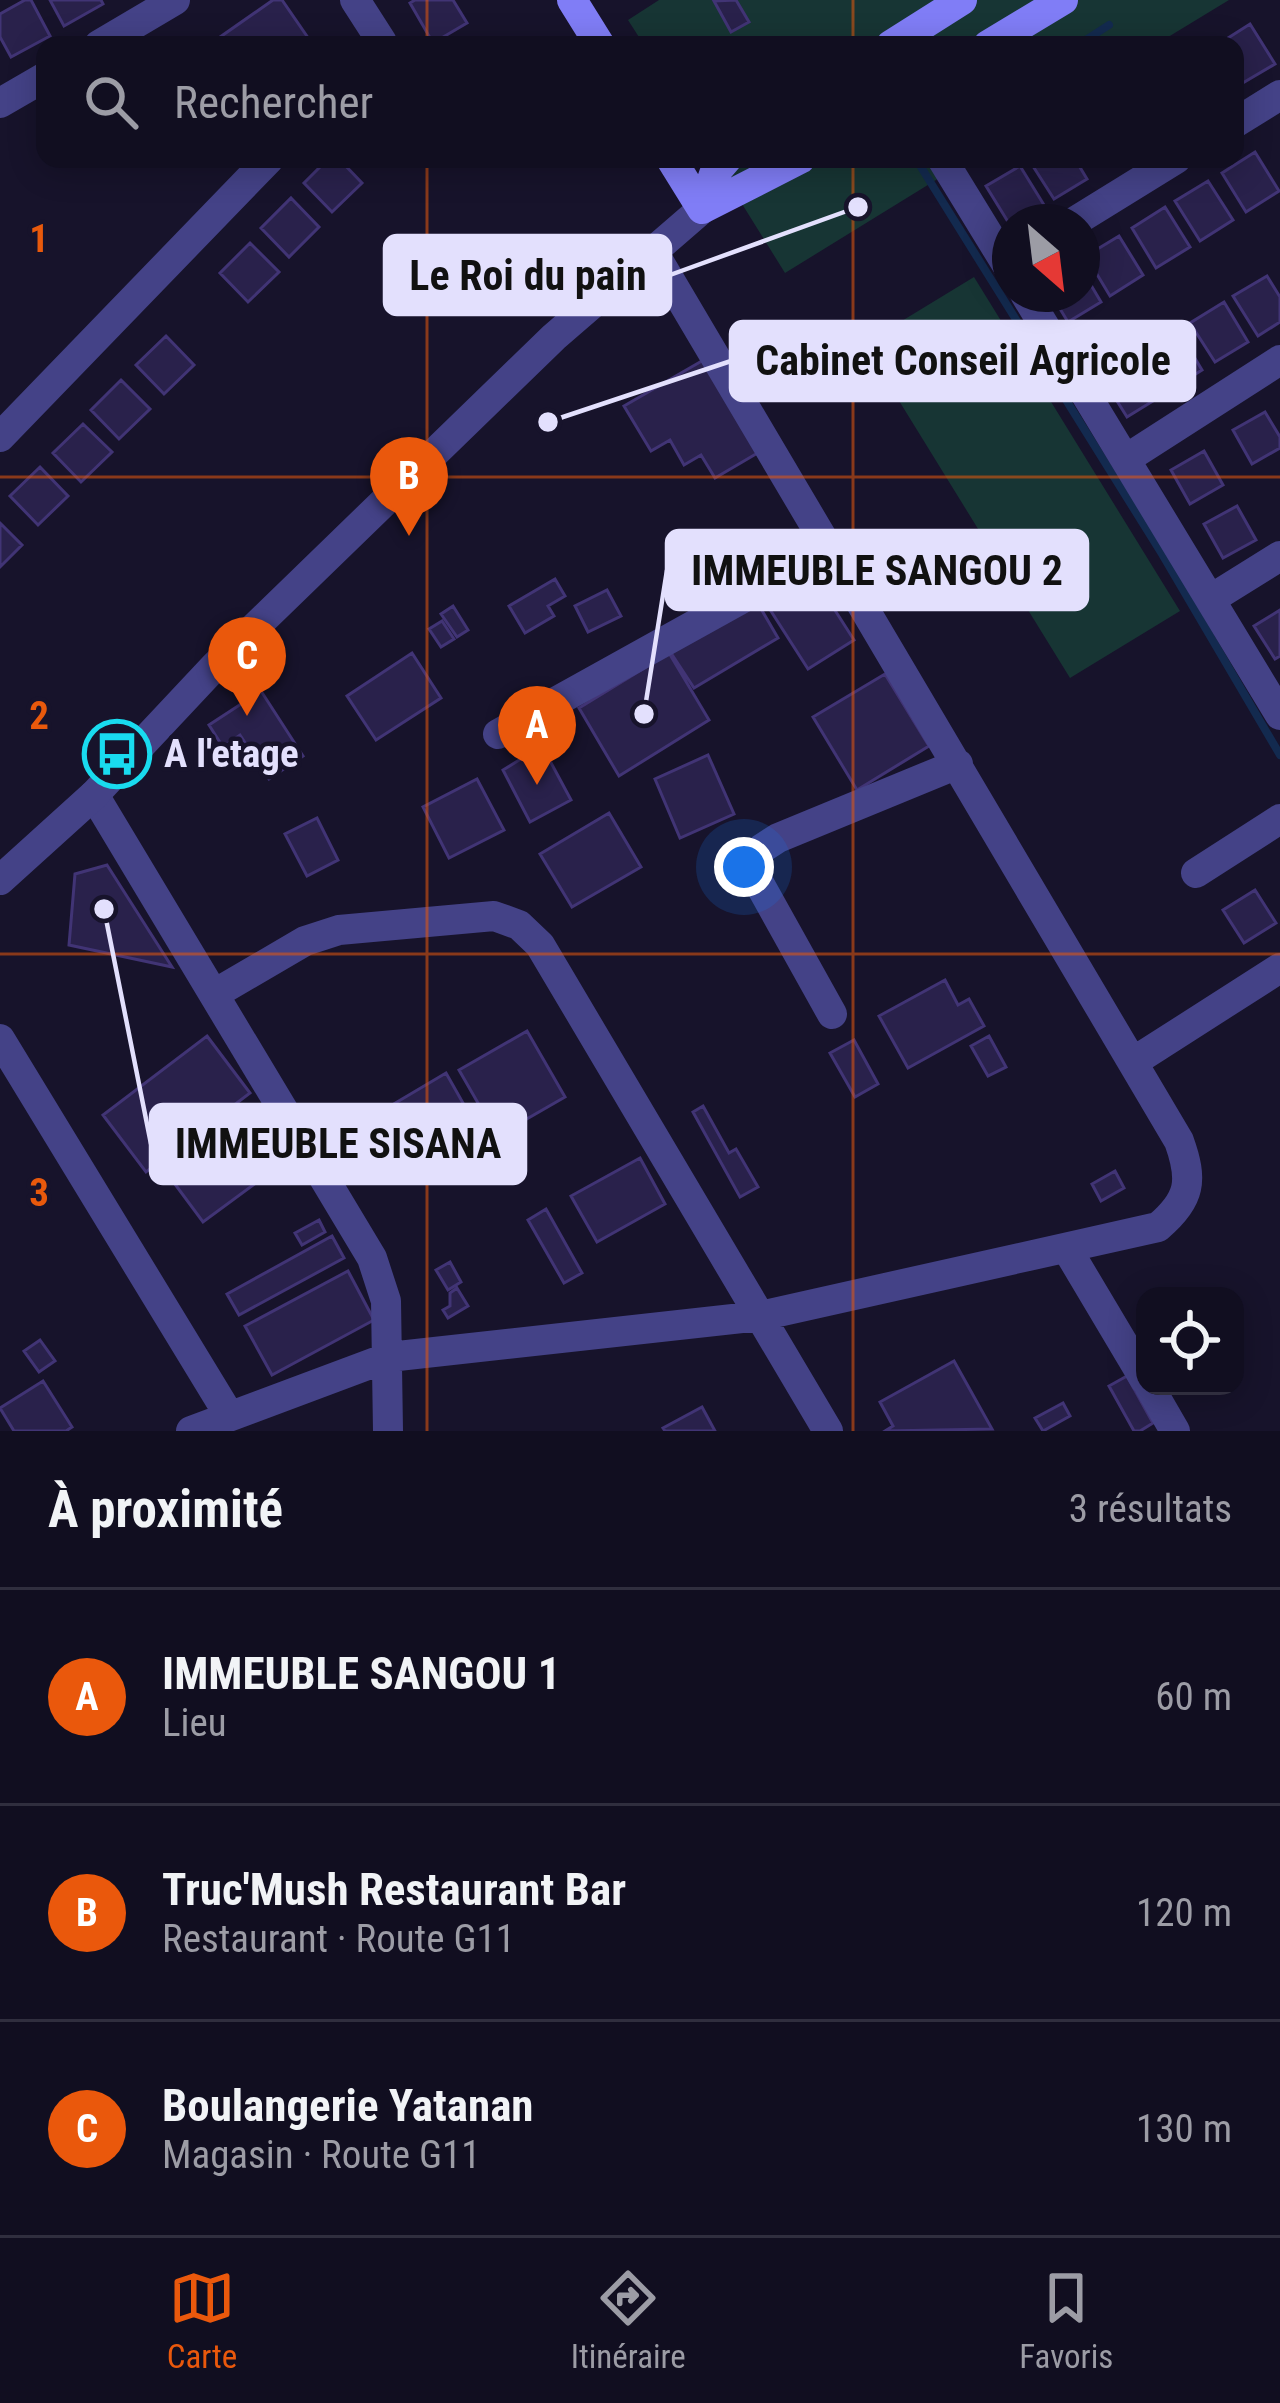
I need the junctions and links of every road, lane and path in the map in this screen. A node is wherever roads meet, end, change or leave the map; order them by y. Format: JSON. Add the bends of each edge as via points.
{"nodes":[{"id":1,"x":175,"y":0,"type":"edge"},
{"id":2,"x":355,"y":0,"type":"edge"},
{"id":3,"x":572,"y":0,"type":"edge"},
{"id":4,"x":962,"y":0,"type":"edge"},
{"id":5,"x":1064,"y":0,"type":"edge"},
{"id":6,"x":114,"y":36,"type":"edge"},
{"id":7,"x":378,"y":36,"type":"edge"},
{"id":8,"x":594,"y":36,"type":"edge"},
{"id":9,"x":905,"y":36,"type":"edge"},
{"id":10,"x":1003,"y":36,"type":"edge"},
{"id":11,"x":36,"y":82,"type":"edge"},
{"id":12,"x":1280,"y":95,"type":"edge"},
{"id":13,"x":0,"y":103,"type":"edge"},
{"id":14,"x":1244,"y":117,"type":"edge"},
{"id":15,"x":260,"y":168,"type":"edge"},
{"id":16,"x":677,"y":168,"type":"edge"},
{"id":17,"x":719,"y":168,"type":"edge"},
{"id":18,"x":782,"y":168,"type":"edge"},
{"id":19,"x":948,"y":168,"type":"edge"},
{"id":20,"x":1161,"y":168,"type":"edge"},
{"id":21,"x":1100,"y":206,"type":"edge"},
{"id":22,"x":702,"y":209,"type":"junction"},
{"id":23,"x":992,"y":238,"type":"edge"},
{"id":24,"x":652,"y":250,"type":"junction"},
{"id":25,"x":1035,"y":312,"type":"edge"},
{"id":26,"x":1280,"y":360,"type":"edge"},
{"id":27,"x":0,"y":437,"type":"edge"},
{"id":28,"x":1126,"y":459,"type":"junction"},
{"id":29,"x":831,"y":549,"type":"junction"},
{"id":30,"x":1280,"y":556,"type":"edge"},
{"id":31,"x":1210,"y":599,"type":"junction"},
{"id":32,"x":1280,"y":715,"type":"edge"},
{"id":33,"x":499,"y":734,"type":"dead end"},
{"id":34,"x":958,"y":764,"type":"junction"},
{"id":35,"x":94,"y":795,"type":"junction"},
{"id":36,"x":1280,"y":819,"type":"edge"},
{"id":37,"x":1196,"y":873,"type":"dead end"},
{"id":38,"x":0,"y":880,"type":"edge"},
{"id":39,"x":1280,"y":968,"type":"edge"},
{"id":40,"x":216,"y":993,"type":"junction"},
{"id":41,"x":832,"y":1014,"type":"dead end"},
{"id":42,"x":0,"y":1039,"type":"edge"},
{"id":43,"x":1133,"y":1062,"type":"junction"},
{"id":44,"x":1067,"y":1249,"type":"junction"},
{"id":45,"x":760,"y":1316,"type":"junction"},
{"id":46,"x":388,"y":1358,"type":"junction"},
{"id":47,"x":1136,"y":1365,"type":"edge"},
{"id":48,"x":1154,"y":1395,"type":"edge"},
{"id":49,"x":229,"y":1415,"type":"junction"},
{"id":50,"x":191,"y":1431,"type":"edge"},
{"id":51,"x":388,"y":1431,"type":"edge"},
{"id":52,"x":828,"y":1431,"type":"edge"},
{"id":53,"x":1175,"y":1431,"type":"edge"}],
"edges":[{"from":1,"to":6,"type":"street"},
{"from":2,"to":7,"type":"street"},
{"from":3,"to":8,"type":"main road"},
{"from":4,"to":9,"type":"main road"},
{"from":5,"to":10,"type":"main road"},
{"from":11,"to":13,"type":"street"},
{"from":12,"to":14,"type":"street"},
{"from":15,"to":27,"type":"street"},
{"from":16,"to":22,"type":"main road"},
{"from":17,"to":22,"type":"main road"},
{"from":18,"to":22,"type":"main road"},
{"from":19,"to":23,"type":"street"},
{"from":20,"to":21,"type":"street"},
{"from":22,"to":24,"type":"street"},
{"from":24,"to":29,"type":"street"},
{"from":24,"to":35,"type":"street","via":[[215,666]]},
{"from":25,"to":28,"type":"street"},
{"from":26,"to":28,"type":"street"},
{"from":28,"to":31,"type":"street"},
{"from":29,"to":33,"type":"street"},
{"from":29,"to":34,"type":"street"},
{"from":30,"to":31,"type":"street"},
{"from":31,"to":32,"type":"street"},
{"from":34,"to":41,"type":"street","via":[[760,849],[753,866],[759,883]]},
{"from":34,"to":43,"type":"street"},
{"from":35,"to":38,"type":"street"},
{"from":35,"to":40,"type":"street"},
{"from":36,"to":37,"type":"street"},
{"from":39,"to":43,"type":"street"},
{"from":40,"to":45,"type":"street","via":[[339,930],[494,916],[519,925],[540,944]]},
{"from":40,"to":46,"type":"street","via":[[372,1258],[386,1301]]},
{"from":42,"to":49,"type":"street"},
{"from":43,"to":44,"type":"street","via":[[1190,1172],[1180,1209],[1159,1227]]},
{"from":44,"to":45,"type":"street"},
{"from":44,"to":47,"type":"street"},
{"from":45,"to":46,"type":"street"},
{"from":45,"to":52,"type":"street"},
{"from":46,"to":49,"type":"street"},
{"from":46,"to":51,"type":"street"},
{"from":48,"to":53,"type":"street"},
{"from":49,"to":50,"type":"street"}]}
